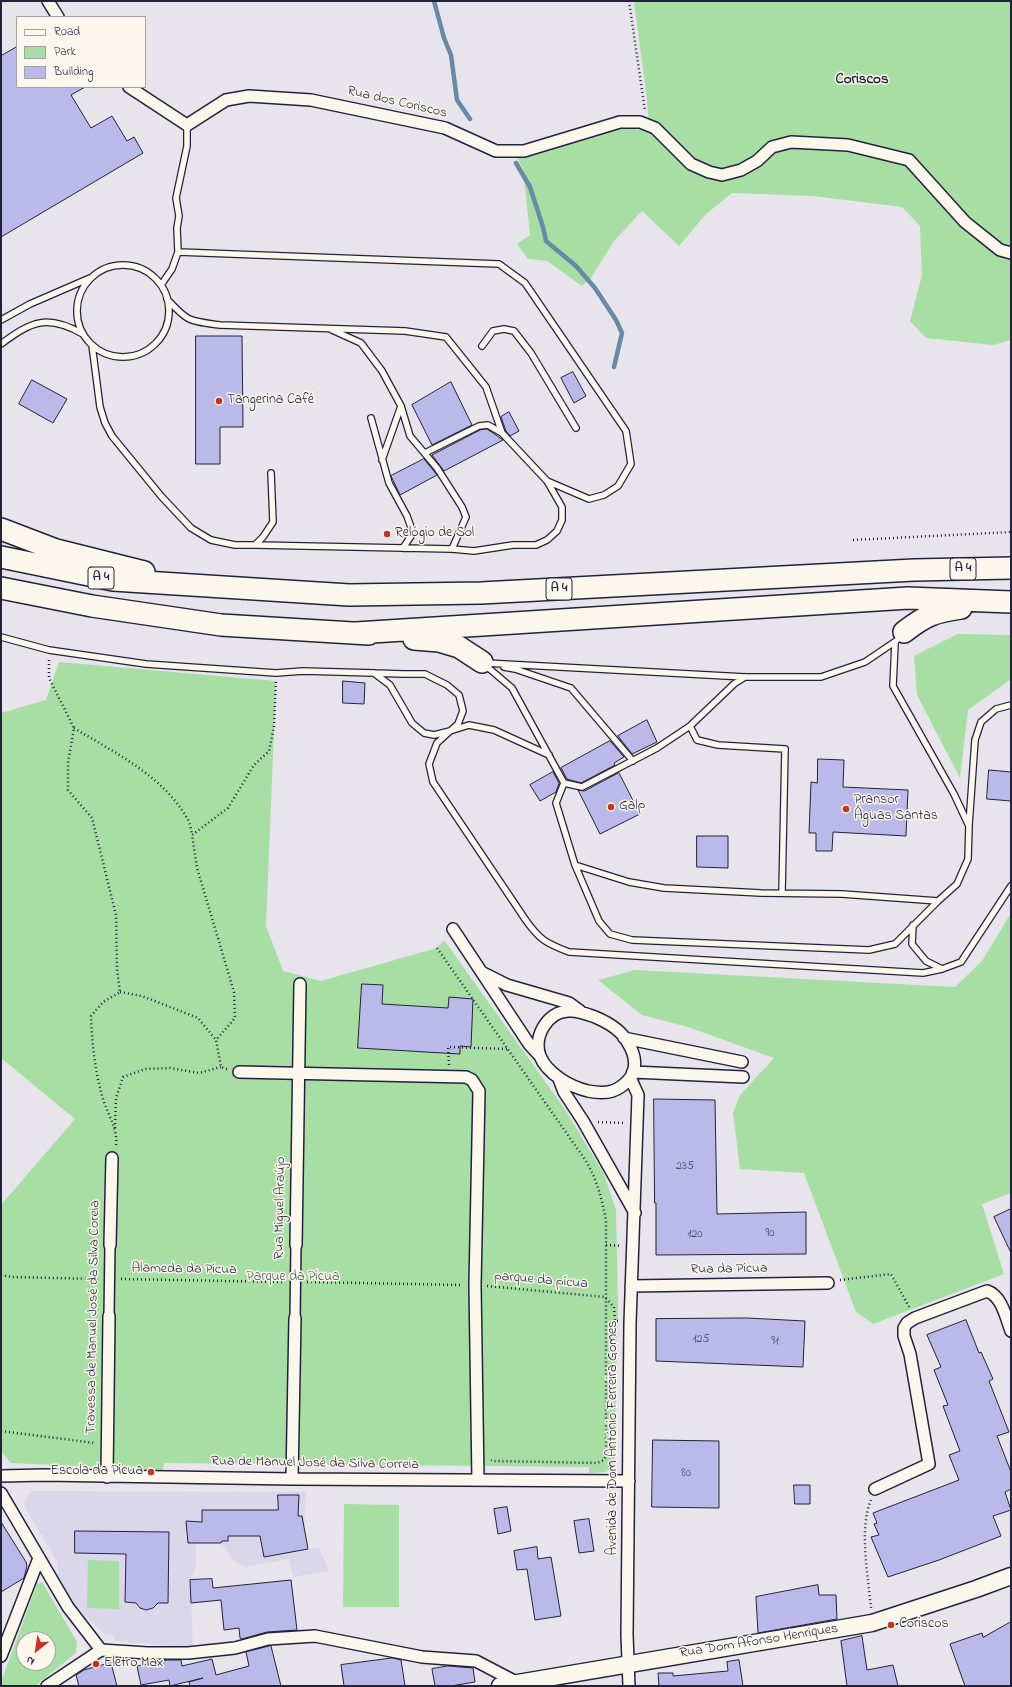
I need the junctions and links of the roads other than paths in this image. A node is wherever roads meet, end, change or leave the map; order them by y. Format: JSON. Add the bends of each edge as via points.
{"nodes":[{"id":1,"x":48,"y":1,"type":"edge"},
{"id":2,"x":57,"y":16,"type":"edge"},
{"id":3,"x":131,"y":88,"type":"edge"},
{"id":4,"x":188,"y":125,"type":"junction"},
{"id":5,"x":178,"y":252,"type":"junction"},
{"id":6,"x":1011,"y":253,"type":"edge"},
{"id":7,"x":92,"y":277,"type":"junction"},
{"id":8,"x":161,"y":284,"type":"junction"},
{"id":9,"x":167,"y":299,"type":"junction"},
{"id":10,"x":1,"y":320,"type":"edge"},
{"id":11,"x":326,"y":327,"type":"junction"},
{"id":12,"x":83,"y":334,"type":"junction"},
{"id":13,"x":1,"y":344,"type":"edge"},
{"id":14,"x":92,"y":345,"type":"junction"},
{"id":15,"x":482,"y":346,"type":"dead end"},
{"id":16,"x":401,"y":406,"type":"junction"},
{"id":17,"x":371,"y":418,"type":"dead end"},
{"id":18,"x":576,"y":428,"type":"dead end"},
{"id":19,"x":502,"y":433,"type":"junction"},
{"id":20,"x":424,"y":453,"type":"junction"},
{"id":21,"x":382,"y":460,"type":"junction"},
{"id":22,"x":271,"y":473,"type":"dead end"},
{"id":23,"x":547,"y":481,"type":"junction"},
{"id":24,"x":1,"y":529,"type":"edge"},
{"id":25,"x":255,"y":545,"type":"junction"},
{"id":26,"x":403,"y":548,"type":"junction"},
{"id":27,"x":452,"y":549,"type":"junction"},
{"id":28,"x":1,"y":557,"type":"edge"},
{"id":29,"x":1011,"y":568,"type":"edge"},
{"id":30,"x":204,"y":586,"type":"junction"},
{"id":31,"x":1,"y":588,"type":"edge"},
{"id":32,"x":1011,"y":602,"type":"edge"},
{"id":33,"x":1011,"y":609,"type":"edge"},
{"id":34,"x":356,"y":633,"type":"junction"},
{"id":35,"x":1,"y":637,"type":"edge"},
{"id":36,"x":899,"y":638,"type":"junction"},
{"id":37,"x":482,"y":662,"type":"junction"},
{"id":38,"x":374,"y":673,"type":"junction"},
{"id":39,"x":745,"y":677,"type":"junction"},
{"id":40,"x":1011,"y":705,"type":"edge"},
{"id":41,"x":690,"y":726,"type":"junction"},
{"id":42,"x":450,"y":731,"type":"junction"},
{"id":43,"x":548,"y":754,"type":"junction"},
{"id":44,"x":634,"y":761,"type":"junction"},
{"id":45,"x":564,"y":783,"type":"junction"},
{"id":46,"x":969,"y":826,"type":"junction"},
{"id":47,"x":576,"y":865,"type":"junction"},
{"id":48,"x":1011,"y":886,"type":"edge"},
{"id":49,"x":782,"y":893,"type":"junction"},
{"id":50,"x":938,"y":901,"type":"junction"},
{"id":51,"x":913,"y":925,"type":"junction"},
{"id":52,"x":453,"y":929,"type":"dead end"},
{"id":53,"x":942,"y":969,"type":"junction"},
{"id":54,"x":483,"y":973,"type":"junction"},
{"id":55,"x":300,"y":984,"type":"dead end"},
{"id":56,"x":583,"y":1012,"type":"junction"},
{"id":57,"x":624,"y":1038,"type":"junction"},
{"id":58,"x":540,"y":1056,"type":"junction"},
{"id":59,"x":742,"y":1062,"type":"dead end"},
{"id":60,"x":239,"y":1072,"type":"road end"},
{"id":61,"x":298,"y":1073,"type":"junction"},
{"id":62,"x":632,"y":1075,"type":"junction"},
{"id":63,"x":743,"y":1077,"type":"dead end"},
{"id":64,"x":559,"y":1079,"type":"junction"},
{"id":65,"x":112,"y":1158,"type":"road end"},
{"id":66,"x":635,"y":1214,"type":"junction"},
{"id":67,"x":110,"y":1245,"type":"joint"},
{"id":68,"x":296,"y":1245,"type":"joint"},
{"id":69,"x":828,"y":1283,"type":"road end"},
{"id":70,"x":631,"y":1286,"type":"junction"},
{"id":71,"x":1008,"y":1314,"type":"edge"},
{"id":72,"x":109,"y":1316,"type":"joint"},
{"id":73,"x":295,"y":1318,"type":"joint"},
{"id":74,"x":1011,"y":1331,"type":"edge"},
{"id":75,"x":1,"y":1476,"type":"edge"},
{"id":76,"x":107,"y":1477,"type":"junction"},
{"id":77,"x":292,"y":1479,"type":"junction"},
{"id":78,"x":478,"y":1480,"type":"junction"},
{"id":79,"x":629,"y":1481,"type":"junction"},
{"id":80,"x":876,"y":1489,"type":"road end"},
{"id":81,"x":1,"y":1493,"type":"edge"},
{"id":82,"x":39,"y":1558,"type":"junction"},
{"id":83,"x":1011,"y":1576,"type":"edge"},
{"id":84,"x":101,"y":1650,"type":"junction"},
{"id":85,"x":1,"y":1656,"type":"edge"},
{"id":86,"x":628,"y":1664,"type":"junction"},
{"id":87,"x":518,"y":1684,"type":"junction"},
{"id":88,"x":47,"y":1686,"type":"edge"},
{"id":89,"x":500,"y":1686,"type":"edge"},
{"id":90,"x":629,"y":1686,"type":"edge"}],
"edges":[{"from":1,"to":2,"type":"street"},
{"from":3,"to":4,"type":"street"},
{"from":4,"to":5,"type":"lane","via":[[187,146],[176,198],[179,216]]},
{"from":4,"to":6,"type":"street","name":"Rua dos Coriscos","via":[[226,100],[249,96],[311,100],[445,128],[496,151],[524,151],[620,122],[646,123],[655,128],[691,164],[709,172],[722,174],[742,170],[772,147],[791,142],[848,146],[909,160],[964,222],[1000,250]]},
{"from":5,"to":8,"type":"lane","via":[[172,269]]},
{"from":5,"to":23,"type":"lane","via":[[499,264],[525,283],[626,431],[632,464],[618,486],[604,495],[588,499]]},
{"from":7,"to":8,"type":"lane","via":[[105,269],[120,265],[136,267],[150,274]]},
{"from":7,"to":10,"type":"lane","via":[[30,304]]},
{"from":7,"to":12,"type":"lane","via":[[82,289],[78,304],[78,320]]},
{"from":8,"to":9,"type":"lane"},
{"from":9,"to":11,"type":"lane","via":[[183,317],[195,322],[220,325]]},
{"from":9,"to":14,"type":"lane","via":[[169,314],[166,328],[158,341],[147,351],[119,357],[104,353]]},
{"from":11,"to":16,"type":"lane","via":[[361,343],[382,371]]},
{"from":11,"to":19,"type":"lane","via":[[405,331],[446,337],[486,387]]},
{"from":12,"to":13,"type":"lane","via":[[67,325],[50,321],[27,327]]},
{"from":12,"to":14,"type":"lane"},
{"from":14,"to":25,"type":"lane","via":[[100,407],[106,423],[112,436],[156,490],[191,528],[211,540],[235,545]]},
{"from":15,"to":18,"type":"lane","via":[[493,331],[504,329],[514,332],[531,353]]},
{"from":16,"to":20,"type":"lane","via":[[410,436]]},
{"from":16,"to":21,"type":"lane"},
{"from":17,"to":21,"type":"lane"},
{"from":19,"to":20,"type":"lane","via":[[488,425],[479,426]]},
{"from":19,"to":23,"type":"lane"},
{"from":20,"to":27,"type":"lane","via":[[437,468],[466,517]]},
{"from":21,"to":26,"type":"lane","via":[[389,483],[414,533]]},
{"from":22,"to":25,"type":"lane","via":[[273,522]]},
{"from":23,"to":27,"type":"lane","via":[[562,508],[562,520],[557,531],[547,540],[536,545],[513,545],[474,551]]},
{"from":24,"to":30,"type":"highway","via":[[56,550]]},
{"from":25,"to":26,"type":"lane"},
{"from":26,"to":27,"type":"lane"},
{"from":28,"to":30,"type":"highway","number":"A 4","via":[[113,580]]},
{"from":29,"to":30,"type":"highway","number":"A 4","via":[[914,570],[481,593],[350,595]]},
{"from":31,"to":34,"type":"highway","number":"A 4","via":[[92,606],[221,625]]},
{"from":32,"to":34,"type":"highway","number":"A 4","via":[[908,598]]},
{"from":33,"to":36,"type":"highway","via":[[962,608],[938,611],[919,620]]},
{"from":34,"to":37,"type":"highway","via":[[439,641],[459,647]]},
{"from":35,"to":38,"type":"lane","via":[[49,650],[146,664],[276,673]]},
{"from":36,"to":39,"type":"lane","via":[[865,662],[820,678]]},
{"from":36,"to":46,"type":"lane","via":[[893,686],[954,794]]},
{"from":37,"to":39,"type":"lane"},
{"from":37,"to":43,"type":"lane","via":[[512,688]]},
{"from":37,"to":44,"type":"lane","via":[[516,669],[571,688]]},
{"from":38,"to":42,"type":"lane","via":[[390,685],[412,723],[424,733],[434,735]]},
{"from":38,"to":42,"type":"lane","via":[[425,674],[447,684],[459,695],[463,711],[458,724]]},
{"from":39,"to":41,"type":"lane","via":[[734,684]]},
{"from":40,"to":46,"type":"lane","via":[[996,709],[981,722],[975,740]]},
{"from":41,"to":44,"type":"lane"},
{"from":41,"to":49,"type":"lane","via":[[697,740],[718,745],[785,749]]},
{"from":42,"to":43,"type":"lane","via":[[469,725],[494,730]]},
{"from":42,"to":53,"type":"lane","via":[[437,743],[430,764],[433,782],[536,936],[549,945],[569,952],[923,973]]},
{"from":43,"to":45,"type":"lane"},
{"from":44,"to":45,"type":"lane","via":[[582,786]]},
{"from":45,"to":47,"type":"lane","via":[[556,803]]},
{"from":46,"to":50,"type":"lane","via":[[968,860],[957,884]]},
{"from":47,"to":49,"type":"lane","via":[[629,882],[664,888]]},
{"from":47,"to":51,"type":"lane","via":[[599,920],[610,934],[632,940],[869,950],[895,944]]},
{"from":48,"to":53,"type":"lane","via":[[961,962]]},
{"from":49,"to":50,"type":"lane","via":[[842,894]]},
{"from":50,"to":51,"type":"lane"},
{"from":51,"to":53,"type":"lane","via":[[912,944],[926,961]]},
{"from":52,"to":54,"type":"street","name":"Avenida de Dom António Ferreira Gomes"},
{"from":54,"to":56,"type":"street","name":"Avenida de Dom António Ferreira Gomes","via":[[507,985],[569,1003]]},
{"from":54,"to":58,"type":"street","name":"Avenida de Dom António Ferreira Gomes","via":[[529,1044]]},
{"from":55,"to":61,"type":"street","name":"Rua Miguel Araújo"},
{"from":56,"to":57,"type":"street","name":"Avenida de Dom António Ferreira Gomes","via":[[603,1020]]},
{"from":56,"to":58,"type":"street","name":"Avenida de Dom António Ferreira Gomes","via":[[568,1011],[548,1021],[539,1036]]},
{"from":57,"to":59,"type":"street"},
{"from":57,"to":62,"type":"street","name":"Avenida de Dom António Ferreira Gomes","via":[[633,1054],[635,1064]]},
{"from":58,"to":64,"type":"street","name":"Avenida de Dom António Ferreira Gomes"},
{"from":60,"to":61,"type":"street"},
{"from":61,"to":68,"type":"street","name":"Rua Miguel Araújo"},
{"from":61,"to":78,"type":"street","via":[[466,1077],[472,1080],[479,1091],[475,1285]]},
{"from":62,"to":63,"type":"street"},
{"from":62,"to":64,"type":"street","name":"Avenida de Dom António Ferreira Gomes","via":[[618,1090],[604,1093],[576,1088]]},
{"from":62,"to":66,"type":"street","name":"Avenida de Dom António Ferreira Gomes","via":[[638,1095]]},
{"from":64,"to":66,"type":"street","name":"Avenida de Dom António Ferreira Gomes","via":[[564,1092]]},
{"from":65,"to":67,"type":"street","name":"Travessa de Manuel José da Silva Coreia"},
{"from":66,"to":70,"type":"street","name":"Avenida de Dom António Ferreira Gomes"},
{"from":67,"to":72,"type":"street","name":"Travessa de Manuel José da Silva Coreia"},
{"from":68,"to":73,"type":"street","name":"Rua Miguel Araújo"},
{"from":69,"to":70,"type":"street","name":"Rua da Pícua"},
{"from":70,"to":79,"type":"street","name":"Avenida de Dom António Ferreira Gomes"},
{"from":71,"to":74,"type":"street"},
{"from":71,"to":80,"type":"street","via":[[991,1292],[987,1291],[907,1323],[904,1336],[910,1354],[929,1464]]},
{"from":72,"to":76,"type":"street","name":"Travessa de Manuel José da Silva Coreia"},
{"from":73,"to":77,"type":"street","name":"Rua Miguel Araújo"},
{"from":75,"to":76,"type":"street","name":"Rua de Manuel José da Silva Correia"},
{"from":76,"to":77,"type":"street","name":"Rua de Manuel José da Silva Correia"},
{"from":77,"to":78,"type":"street","name":"Rua de Manuel José da Silva Correia"},
{"from":78,"to":79,"type":"street","name":"Rua de Manuel José da Silva Correia"},
{"from":79,"to":86,"type":"street","name":"Avenida de Dom António Ferreira Gomes"},
{"from":81,"to":82,"type":"street"},
{"from":82,"to":84,"type":"street","via":[[68,1607]]},
{"from":82,"to":85,"type":"street"},
{"from":83,"to":86,"type":"main road","name":"Rua Dom Afonso Henriques","via":[[872,1623]]},
{"from":84,"to":87,"type":"street","via":[[188,1653],[235,1648],[268,1639],[314,1636],[422,1657],[476,1661]]},
{"from":84,"to":88,"type":"street"},
{"from":86,"to":87,"type":"main road","name":"Rua Dom Afonso Henriques"},
{"from":86,"to":90,"type":"street","name":"Avenida de Dom António Ferreira Gomes"},
{"from":87,"to":89,"type":"main road","name":"Rua Dom Afonso Henriques"}]}
